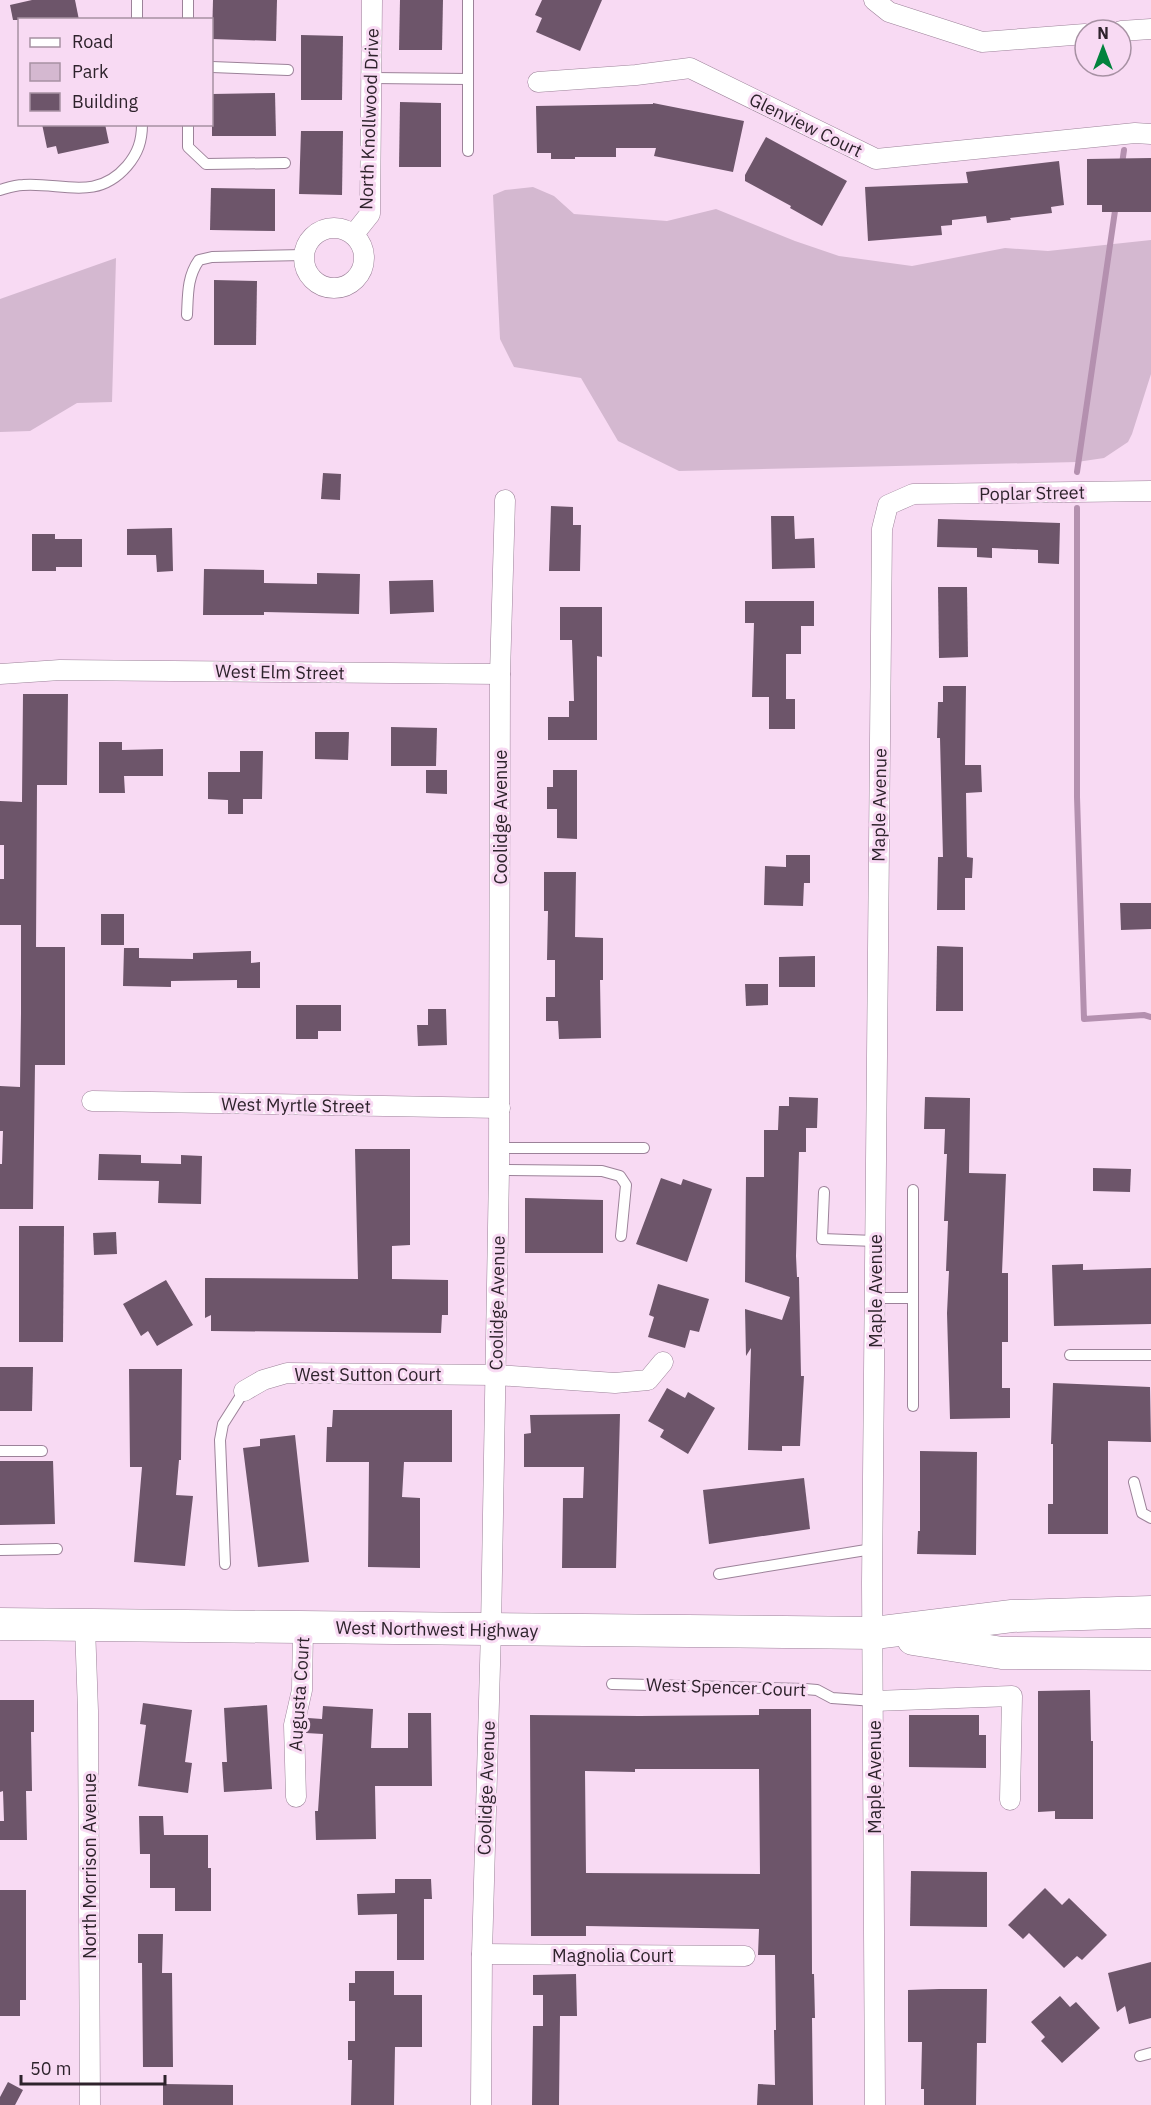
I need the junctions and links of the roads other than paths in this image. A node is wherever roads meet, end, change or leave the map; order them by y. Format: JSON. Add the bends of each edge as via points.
{"nodes":[{"id":1,"x":137,"y":0,"type":"edge"},
{"id":2,"x":188,"y":0,"type":"edge"},
{"id":3,"x":372,"y":0,"type":"edge"},
{"id":4,"x":468,"y":0,"type":"edge"},
{"id":5,"x":874,"y":0,"type":"edge"},
{"id":6,"x":137,"y":18,"type":"edge"},
{"id":7,"x":188,"y":18,"type":"edge"},
{"id":8,"x":1151,"y":29,"type":"edge"},
{"id":9,"x":1133,"y":30,"type":"edge"},
{"id":10,"x":1073,"y":35,"type":"edge"},
{"id":11,"x":213,"y":68,"type":"edge"},
{"id":12,"x":288,"y":70,"type":"dead end"},
{"id":13,"x":373,"y":78,"type":"junction"},
{"id":14,"x":468,"y":79,"type":"junction"},
{"id":15,"x":538,"y":82,"type":"dead end"},
{"id":16,"x":142,"y":126,"type":"edge"},
{"id":17,"x":188,"y":126,"type":"edge"},
{"id":18,"x":1151,"y":134,"type":"edge"},
{"id":19,"x":468,"y":151,"type":"dead end"},
{"id":20,"x":285,"y":163,"type":"dead end"},
{"id":21,"x":0,"y":190,"type":"edge"},
{"id":22,"x":354,"y":234,"type":"junction"},
{"id":23,"x":304,"y":255,"type":"junction"},
{"id":24,"x":187,"y":315,"type":"dead end"},
{"id":25,"x":1151,"y":491,"type":"edge"},
{"id":26,"x":913,"y":494,"type":"joint"},
{"id":27,"x":505,"y":500,"type":"dead end"},
{"id":28,"x":0,"y":674,"type":"edge"},
{"id":29,"x":500,"y":674,"type":"junction"},
{"id":30,"x":92,"y":1101,"type":"dead end"},
{"id":31,"x":500,"y":1108,"type":"junction"},
{"id":32,"x":499,"y":1148,"type":"junction"},
{"id":33,"x":644,"y":1148,"type":"dead end"},
{"id":34,"x":499,"y":1170,"type":"junction"},
{"id":35,"x":913,"y":1190,"type":"dead end"},
{"id":36,"x":824,"y":1191,"type":"dead end"},
{"id":37,"x":621,"y":1236,"type":"dead end"},
{"id":38,"x":875,"y":1241,"type":"junction"},
{"id":39,"x":875,"y":1298,"type":"junction"},
{"id":40,"x":913,"y":1298,"type":"junction"},
{"id":41,"x":1070,"y":1355,"type":"dead end"},
{"id":42,"x":1151,"y":1355,"type":"edge"},
{"id":43,"x":663,"y":1362,"type":"dead end"},
{"id":44,"x":496,"y":1375,"type":"junction"},
{"id":45,"x":244,"y":1391,"type":"joint"},
{"id":46,"x":913,"y":1406,"type":"dead end"},
{"id":47,"x":0,"y":1451,"type":"edge"},
{"id":48,"x":42,"y":1451,"type":"dead end"},
{"id":49,"x":1134,"y":1482,"type":"dead end"},
{"id":50,"x":1151,"y":1518,"type":"edge"},
{"id":51,"x":0,"y":1550,"type":"edge"},
{"id":52,"x":57,"y":1550,"type":"dead end"},
{"id":53,"x":872,"y":1550,"type":"junction"},
{"id":54,"x":225,"y":1564,"type":"dead end"},
{"id":55,"x":719,"y":1574,"type":"dead end"},
{"id":56,"x":1151,"y":1612,"type":"edge"},
{"id":57,"x":0,"y":1624,"type":"edge"},
{"id":58,"x":85,"y":1626,"type":"junction"},
{"id":59,"x":303,"y":1628,"type":"junction"},
{"id":60,"x":491,"y":1629,"type":"junction"},
{"id":61,"x":874,"y":1633,"type":"junction"},
{"id":62,"x":1151,"y":1654,"type":"edge"},
{"id":63,"x":612,"y":1684,"type":"dead end"},
{"id":64,"x":874,"y":1701,"type":"junction"},
{"id":65,"x":296,"y":1797,"type":"dead end"},
{"id":66,"x":1010,"y":1800,"type":"dead end"},
{"id":67,"x":482,"y":1954,"type":"junction"},
{"id":68,"x":745,"y":1956,"type":"dead end"},
{"id":69,"x":1151,"y":2053,"type":"edge"},
{"id":70,"x":1140,"y":2056,"type":"dead end"},
{"id":71,"x":90,"y":2105,"type":"edge"},
{"id":72,"x":481,"y":2105,"type":"edge"},
{"id":73,"x":875,"y":2105,"type":"edge"}],
"edges":[{"from":1,"to":6,"type":"lane"},
{"from":2,"to":7,"type":"lane"},
{"from":3,"to":13,"type":"street","name":"North Knollwood Drive"},
{"from":4,"to":14,"type":"lane"},
{"from":5,"to":10,"type":"street","via":[[889,12],[982,42]]},
{"from":8,"to":9,"type":"street"},
{"from":11,"to":12,"type":"lane"},
{"from":13,"to":14,"type":"lane"},
{"from":13,"to":22,"type":"street","name":"North Knollwood Drive","via":[[370,214]]},
{"from":14,"to":19,"type":"lane"},
{"from":15,"to":18,"type":"street","name":"Glenview Court","via":[[690,68],[876,159]]},
{"from":16,"to":21,"type":"lane","via":[[142,141],[133,160],[108,182],[93,188],[23,185]]},
{"from":17,"to":20,"type":"lane","via":[[188,147],[206,164]]},
{"from":22,"to":23,"type":"street","name":"North Knollwood Drive","via":[[334,227],[324,229],[308,242]]},
{"from":22,"to":23,"type":"street","name":"North Knollwood Drive","via":[[365,260],[357,278],[341,288],[313,280]]},
{"from":23,"to":24,"type":"lane","via":[[199,260],[188,284]]},
{"from":25,"to":26,"type":"street","name":"Poplar Street"},
{"from":26,"to":38,"type":"street","name":"Maple Avenue","via":[[888,505],[882,529]]},
{"from":27,"to":29,"type":"street","name":"Coolidge Avenue"},
{"from":28,"to":29,"type":"street","name":"West Elm Street","via":[[60,670]]},
{"from":29,"to":31,"type":"street","name":"Coolidge Avenue"},
{"from":30,"to":31,"type":"street","name":"West Myrtle Street"},
{"from":31,"to":32,"type":"street","name":"Coolidge Avenue"},
{"from":32,"to":33,"type":"lane"},
{"from":32,"to":34,"type":"street","name":"Coolidge Avenue"},
{"from":34,"to":37,"type":"lane","via":[[602,1171],[620,1176],[626,1185]]},
{"from":34,"to":44,"type":"street","name":"Coolidge Avenue"},
{"from":35,"to":40,"type":"lane"},
{"from":36,"to":38,"type":"lane","via":[[822,1239]]},
{"from":38,"to":39,"type":"street","name":"Maple Avenue"},
{"from":39,"to":40,"type":"lane"},
{"from":39,"to":53,"type":"street","name":"Maple Avenue"},
{"from":40,"to":46,"type":"lane"},
{"from":41,"to":42,"type":"lane"},
{"from":43,"to":44,"type":"street","name":"West Sutton Court","via":[[648,1380],[615,1383]]},
{"from":44,"to":45,"type":"street","name":"West Sutton Court","via":[[287,1373]]},
{"from":44,"to":60,"type":"street","name":"Coolidge Avenue"},
{"from":45,"to":54,"type":"lane","via":[[223,1424],[220,1440]]},
{"from":47,"to":48,"type":"lane"},
{"from":49,"to":50,"type":"lane","via":[[1142,1513]]},
{"from":51,"to":52,"type":"lane"},
{"from":53,"to":55,"type":"lane"},
{"from":53,"to":61,"type":"street","name":"Maple Avenue"},
{"from":56,"to":61,"type":"main road","name":"West Northwest Highway","via":[[1012,1617]]},
{"from":57,"to":58,"type":"main road","name":"West Northwest Highway"},
{"from":58,"to":59,"type":"main road","name":"West Northwest Highway"},
{"from":58,"to":71,"type":"street","name":"North Morrison Avenue"},
{"from":59,"to":60,"type":"main road","name":"West Northwest Highway"},
{"from":59,"to":65,"type":"street","name":"Augusta Court","via":[[302,1690],[294,1725]]},
{"from":60,"to":61,"type":"main road","name":"West Northwest Highway"},
{"from":60,"to":67,"type":"street","name":"Coolidge Avenue"},
{"from":61,"to":62,"type":"main road","name":"West Northwest Highway","via":[[1002,1653]]},
{"from":61,"to":64,"type":"street","name":"Maple Avenue"},
{"from":63,"to":64,"type":"lane","name":"West Spencer Court","via":[[805,1689],[832,1698]]},
{"from":64,"to":66,"type":"street","via":[[1012,1696]]},
{"from":64,"to":73,"type":"street","name":"Maple Avenue"},
{"from":67,"to":68,"type":"street","name":"Magnolia Court"},
{"from":67,"to":72,"type":"street","name":"Coolidge Avenue"},
{"from":69,"to":70,"type":"lane"}]}
